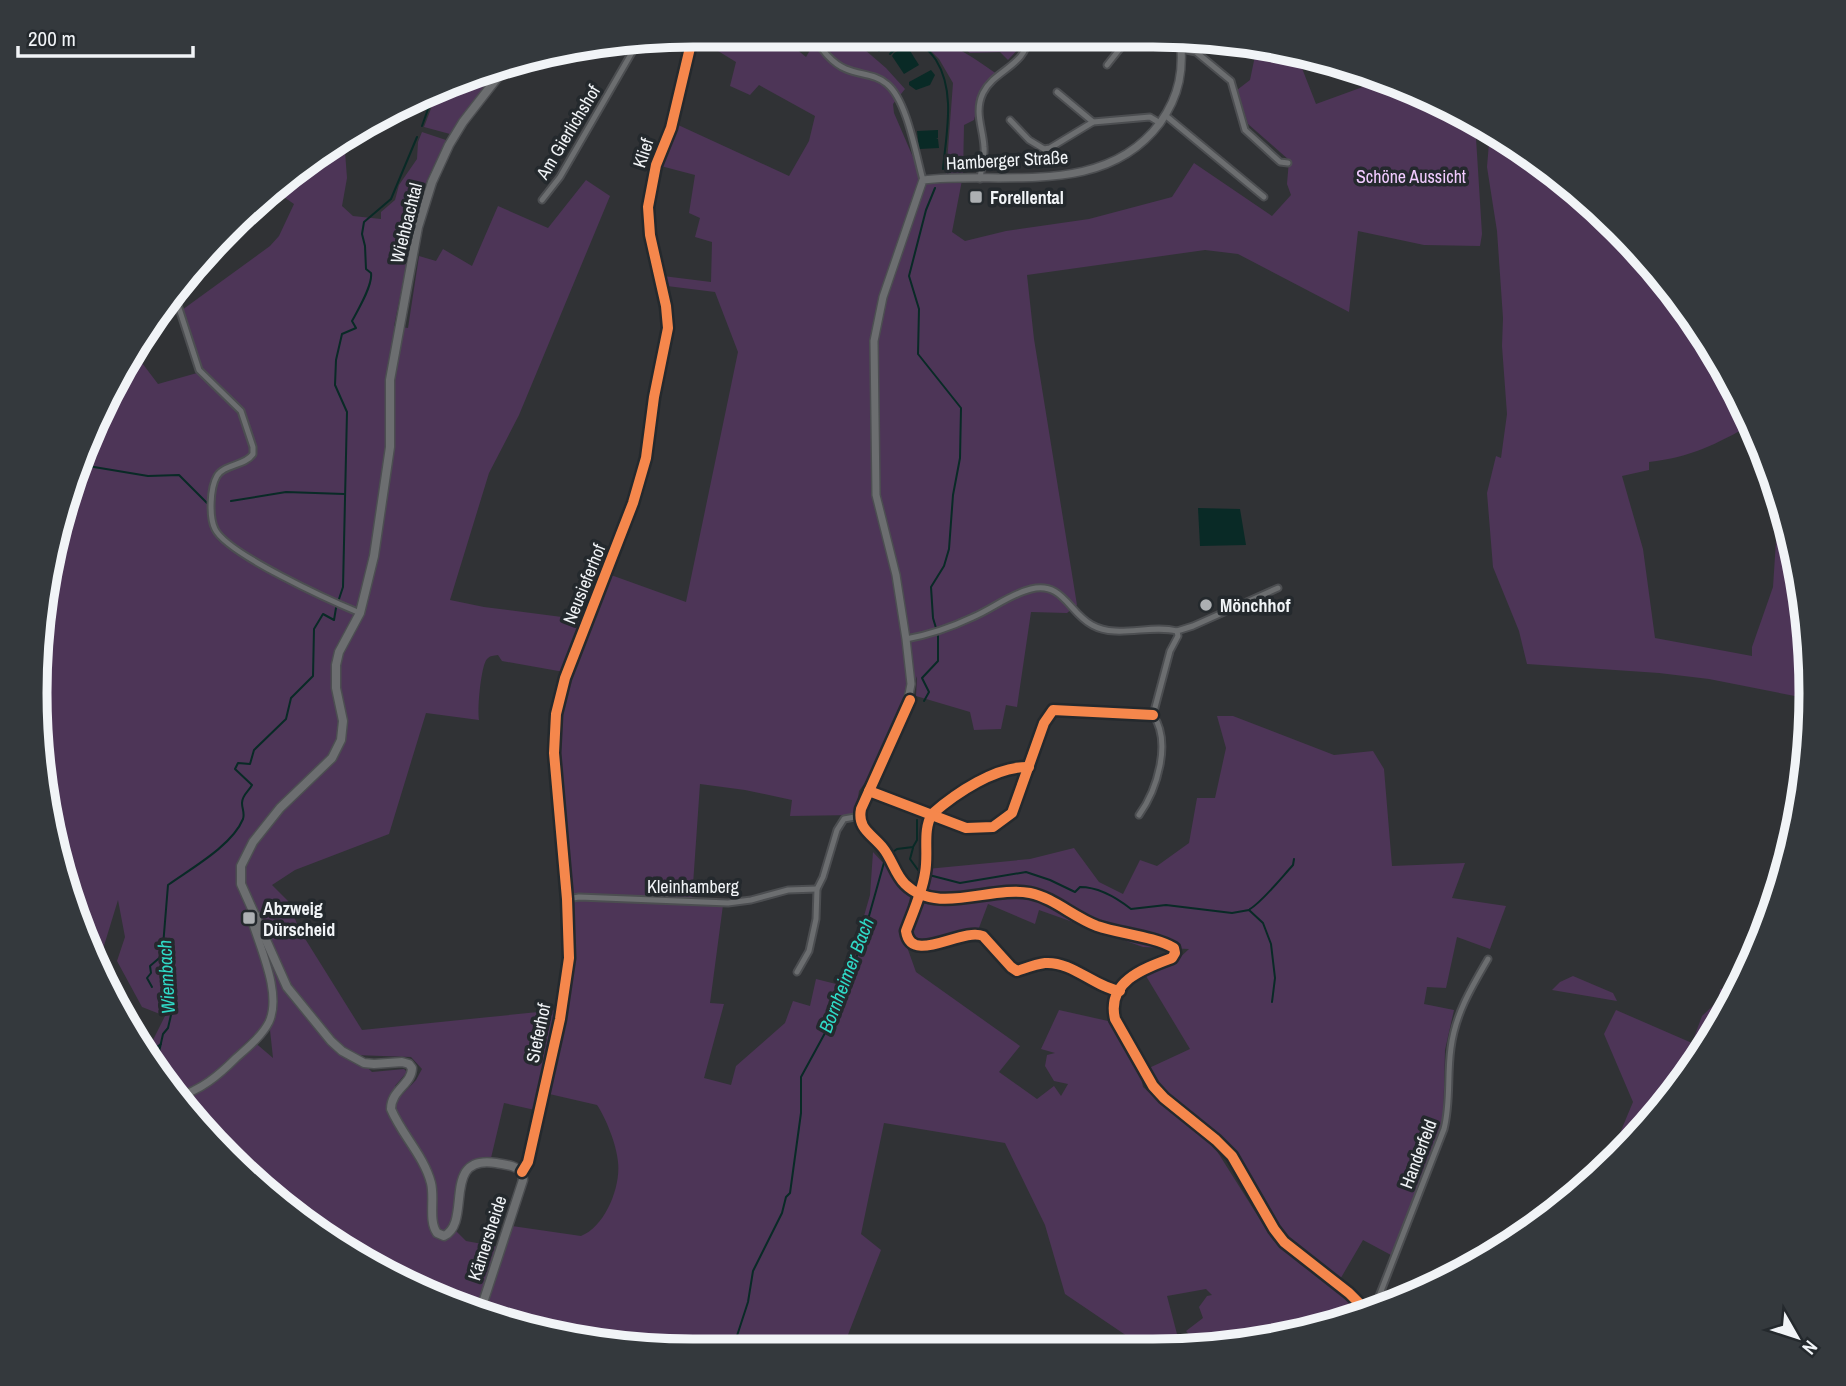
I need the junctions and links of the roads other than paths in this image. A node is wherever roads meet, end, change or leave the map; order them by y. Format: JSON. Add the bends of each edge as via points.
{"nodes":[{"id":1,"x":690,"y":47,"type":"edge"},
{"id":2,"x":820,"y":47,"type":"edge"},
{"id":3,"x":1028,"y":47,"type":"edge"},
{"id":4,"x":1121,"y":47,"type":"edge"},
{"id":5,"x":1182,"y":49,"type":"joint"},
{"id":6,"x":633,"y":51,"type":"edge"},
{"id":7,"x":1107,"y":65,"type":"dead end"},
{"id":8,"x":497,"y":78,"type":"edge"},
{"id":9,"x":1057,"y":92,"type":"dead end"},
{"id":10,"x":1162,"y":119,"type":"junction"},
{"id":11,"x":1010,"y":120,"type":"dead end"},
{"id":12,"x":1093,"y":122,"type":"junction"},
{"id":13,"x":1288,"y":163,"type":"dead end"},
{"id":14,"x":980,"y":179,"type":"junction"},
{"id":15,"x":923,"y":180,"type":"junction"},
{"id":16,"x":1264,"y":197,"type":"dead end"},
{"id":17,"x":542,"y":200,"type":"dead end"},
{"id":18,"x":662,"y":283,"type":"joint"},
{"id":19,"x":178,"y":304,"type":"edge"},
{"id":20,"x":1278,"y":588,"type":"dead end"},
{"id":21,"x":360,"y":613,"type":"junction"},
{"id":22,"x":1177,"y":631,"type":"junction"},
{"id":23,"x":906,"y":639,"type":"junction"},
{"id":24,"x":1153,"y":715,"type":"junction"},
{"id":25,"x":1028,"y":767,"type":"junction"},
{"id":26,"x":869,"y":791,"type":"junction"},
{"id":27,"x":932,"y":814,"type":"junction"},
{"id":28,"x":1139,"y":815,"type":"dead end"},
{"id":29,"x":860,"y":816,"type":"junction"},
{"id":30,"x":817,"y":889,"type":"junction"},
{"id":31,"x":921,"y":894,"type":"junction"},
{"id":32,"x":567,"y":899,"type":"junction"},
{"id":33,"x":256,"y":915,"type":"junction"},
{"id":34,"x":1488,"y":959,"type":"dead end"},
{"id":35,"x":797,"y":972,"type":"dead end"},
{"id":36,"x":1120,"y":991,"type":"junction"},
{"id":37,"x":187,"y":1094,"type":"edge"},
{"id":38,"x":522,"y":1172,"type":"junction"},
{"id":39,"x":1378,"y":1298,"type":"edge"},
{"id":40,"x":483,"y":1303,"type":"edge"},
{"id":41,"x":1360,"y":1304,"type":"edge"}],
"edges":[{"from":1,"to":18,"type":"street","name":"Klief","via":[[648,207]]},
{"from":2,"to":15,"type":"street","via":[[846,69],[881,79],[895,92]]},
{"from":3,"to":14,"type":"street","via":[[990,83],[980,102],[984,155]]},
{"from":4,"to":7,"type":"street"},
{"from":5,"to":10,"type":"street","name":"Hamberger Straße","via":[[1180,83]]},
{"from":5,"to":13,"type":"street","via":[[1196,52],[1231,81],[1245,130],[1280,162]]},
{"from":6,"to":17,"type":"street","name":"Am Gierlichshof"},
{"from":8,"to":21,"type":"main road","name":"Wiehbachtal","via":[[446,152],[418,227],[390,380],[391,426],[383,501]]},
{"from":9,"to":12,"type":"street"},
{"from":10,"to":12,"type":"street","name":"Hamberger Straße"},
{"from":10,"to":14,"type":"street","name":"Hamberger Straße","via":[[1149,137],[1127,153],[1085,172]]},
{"from":10,"to":16,"type":"street"},
{"from":11,"to":12,"type":"street","name":"Hamberger Straße","via":[[1044,149]]},
{"from":14,"to":15,"type":"street","name":"Hamberger Straße"},
{"from":15,"to":23,"type":"street","via":[[883,297],[874,341],[876,495]]},
{"from":18,"to":32,"type":"street","name":"Neusieferhof","via":[[668,328],[644,466],[621,538],[565,678],[556,714],[554,753]]},
{"from":19,"to":21,"type":"street","via":[[199,370],[241,411],[253,447],[248,460],[216,477],[215,531],[245,554]]},
{"from":20,"to":22,"type":"street"},
{"from":21,"to":33,"type":"main road","name":"Wiehbachtal","via":[[336,665],[344,730],[337,750],[266,825],[241,866],[241,884]]},
{"from":22,"to":23,"type":"street","via":[[1100,629],[1060,594],[1042,588],[1017,594],[948,627]]},
{"from":22,"to":24,"type":"street"},
{"from":23,"to":26,"type":"street","via":[[910,700]]},
{"from":24,"to":25,"type":"street","via":[[1053,710]]},
{"from":24,"to":28,"type":"street","via":[[1162,744],[1149,799]]},
{"from":25,"to":27,"type":"street","via":[[995,772]]},
{"from":25,"to":27,"type":"street","via":[[1012,813],[1000,824],[967,828]]},
{"from":26,"to":27,"type":"street"},
{"from":26,"to":29,"type":"street"},
{"from":27,"to":31,"type":"street","via":[[926,823],[928,854]]},
{"from":29,"to":30,"type":"street","via":[[841,822]]},
{"from":29,"to":31,"type":"street","via":[[864,831],[887,853],[903,881]]},
{"from":30,"to":32,"type":"street","name":"Kleinhamberg","via":[[728,903]]},
{"from":30,"to":35,"type":"street","via":[[813,938]]},
{"from":31,"to":36,"type":"street","via":[[906,931],[919,947],[977,933],[1017,971],[1046,963],[1062,965],[1101,987]]},
{"from":31,"to":36,"type":"street","via":[[943,898],[1026,892],[1096,925],[1174,948],[1172,958],[1139,970]]},
{"from":32,"to":38,"type":"street","name":"Sieferhof","via":[[568,972],[528,1162]]},
{"from":33,"to":37,"type":"street","via":[[252,921],[272,993],[268,1023],[213,1079]]},
{"from":33,"to":38,"type":"main road","name":"Wiehbachtal","via":[[287,987],[335,1045],[374,1065],[402,1062],[412,1068],[411,1076],[393,1097],[391,1109],[428,1174],[437,1233],[444,1236],[452,1230],[470,1167],[489,1162]]},
{"from":34,"to":39,"type":"street","name":"Handerfeld","via":[[1465,998],[1455,1027],[1444,1129]]},
{"from":36,"to":41,"type":"street","via":[[1114,1016],[1149,1079],[1164,1098],[1232,1156],[1284,1242]]},
{"from":38,"to":40,"type":"main road","name":"Kämersheide"}]}
